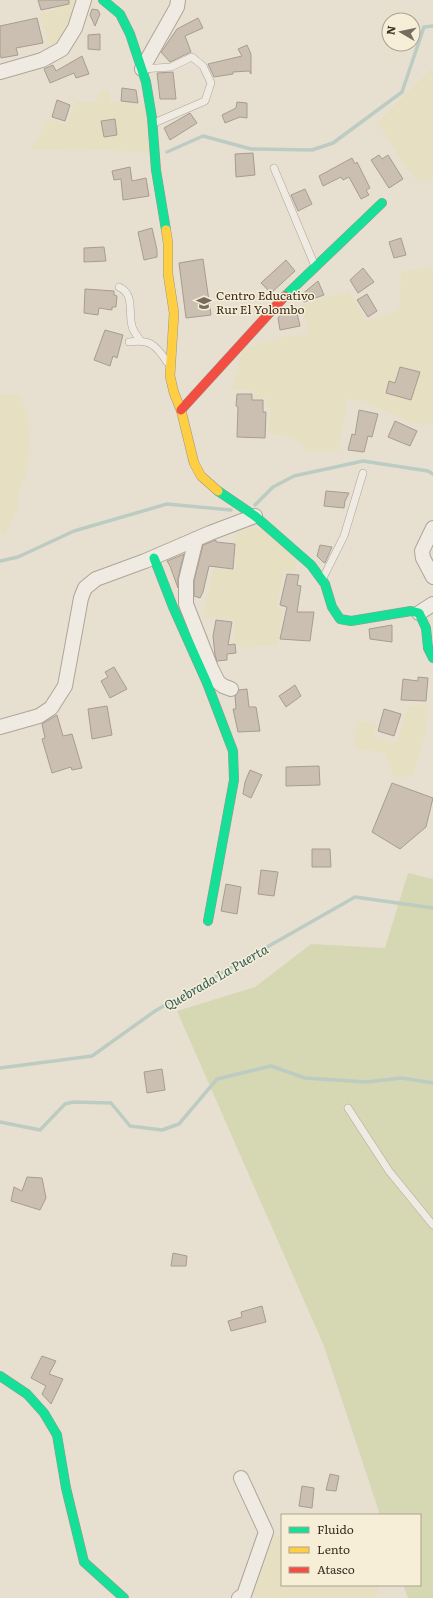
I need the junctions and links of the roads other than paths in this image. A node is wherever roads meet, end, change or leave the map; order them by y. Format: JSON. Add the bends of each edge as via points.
{"nodes":[{"id":1,"x":84,"y":0,"type":"edge"},
{"id":2,"x":102,"y":0,"type":"edge"},
{"id":3,"x":178,"y":0,"type":"edge"},
{"id":4,"x":142,"y":69,"type":"junction"},
{"id":5,"x":0,"y":72,"type":"edge"},
{"id":6,"x":152,"y":124,"type":"junction"},
{"id":7,"x":274,"y":168,"type":"dead end"},
{"id":8,"x":382,"y":203,"type":"dead end"},
{"id":9,"x":315,"y":267,"type":"junction"},
{"id":10,"x":119,"y":287,"type":"dead end"},
{"id":11,"x":140,"y":340,"type":"junction"},
{"id":12,"x":129,"y":342,"type":"dead end"},
{"id":13,"x":170,"y":367,"type":"junction"},
{"id":14,"x":181,"y":410,"type":"junction"},
{"id":15,"x":362,"y":473,"type":"dead end"},
{"id":16,"x":255,"y":516,"type":"junction"},
{"id":17,"x":433,"y":528,"type":"edge"},
{"id":18,"x":196,"y":539,"type":"junction"},
{"id":19,"x":154,"y":558,"type":"junction"},
{"id":20,"x":433,"y":577,"type":"edge"},
{"id":21,"x":322,"y":580,"type":"junction"},
{"id":22,"x":433,"y":604,"type":"edge"},
{"id":23,"x":419,"y":613,"type":"junction"},
{"id":24,"x":433,"y":658,"type":"edge"},
{"id":25,"x":231,"y":688,"type":"dead end"},
{"id":26,"x":0,"y":727,"type":"edge"},
{"id":27,"x":208,"y":921,"type":"dead end"},
{"id":28,"x":348,"y":1108,"type":"dead end"},
{"id":29,"x":433,"y":1225,"type":"edge"},
{"id":30,"x":0,"y":1376,"type":"edge"},
{"id":31,"x":241,"y":1478,"type":"dead end"},
{"id":32,"x":124,"y":1598,"type":"edge"},
{"id":33,"x":239,"y":1598,"type":"edge"}],
"edges":[{"from":1,"to":5,"type":"street","via":[[75,28],[62,49],[42,60]]},
{"from":2,"to":4,"type":"street","via":[[120,14]]},
{"from":3,"to":4,"type":"street","via":[[177,7]]},
{"from":4,"to":6,"type":"street"},
{"from":4,"to":6,"type":"lane","via":[[171,67],[192,57],[203,66],[211,83],[205,101]]},
{"from":6,"to":13,"type":"street","via":[[156,170],[168,243],[168,274],[174,314]]},
{"from":7,"to":9,"type":"lane"},
{"from":8,"to":9,"type":"street"},
{"from":9,"to":14,"type":"street","via":[[275,305]]},
{"from":10,"to":11,"type":"lane","via":[[130,296],[132,327]]},
{"from":11,"to":12,"type":"lane"},
{"from":11,"to":13,"type":"lane","via":[[154,344]]},
{"from":13,"to":14,"type":"street","via":[[174,393]]},
{"from":14,"to":16,"type":"street","via":[[194,463],[201,476],[214,489]]},
{"from":15,"to":21,"type":"lane","via":[[344,536]]},
{"from":16,"to":18,"type":"street"},
{"from":16,"to":21,"type":"street","via":[[311,565]]},
{"from":17,"to":20,"type":"street","via":[[422,551]]},
{"from":18,"to":19,"type":"street"},
{"from":18,"to":25,"type":"street","via":[[186,580],[186,604],[218,682]]},
{"from":19,"to":26,"type":"street","via":[[96,579],[85,588],[65,686],[51,708],[39,716]]},
{"from":19,"to":27,"type":"street","via":[[233,751],[234,780]]},
{"from":21,"to":23,"type":"street","via":[[332,607],[340,619],[351,621]]},
{"from":22,"to":23,"type":"street"},
{"from":23,"to":24,"type":"street","via":[[426,628],[428,648]]},
{"from":28,"to":29,"type":"lane","via":[[389,1171]]},
{"from":30,"to":32,"type":"street","via":[[27,1394],[44,1413],[57,1435],[66,1488],[84,1562]]},
{"from":31,"to":33,"type":"street","via":[[266,1532],[244,1594]]}]}
